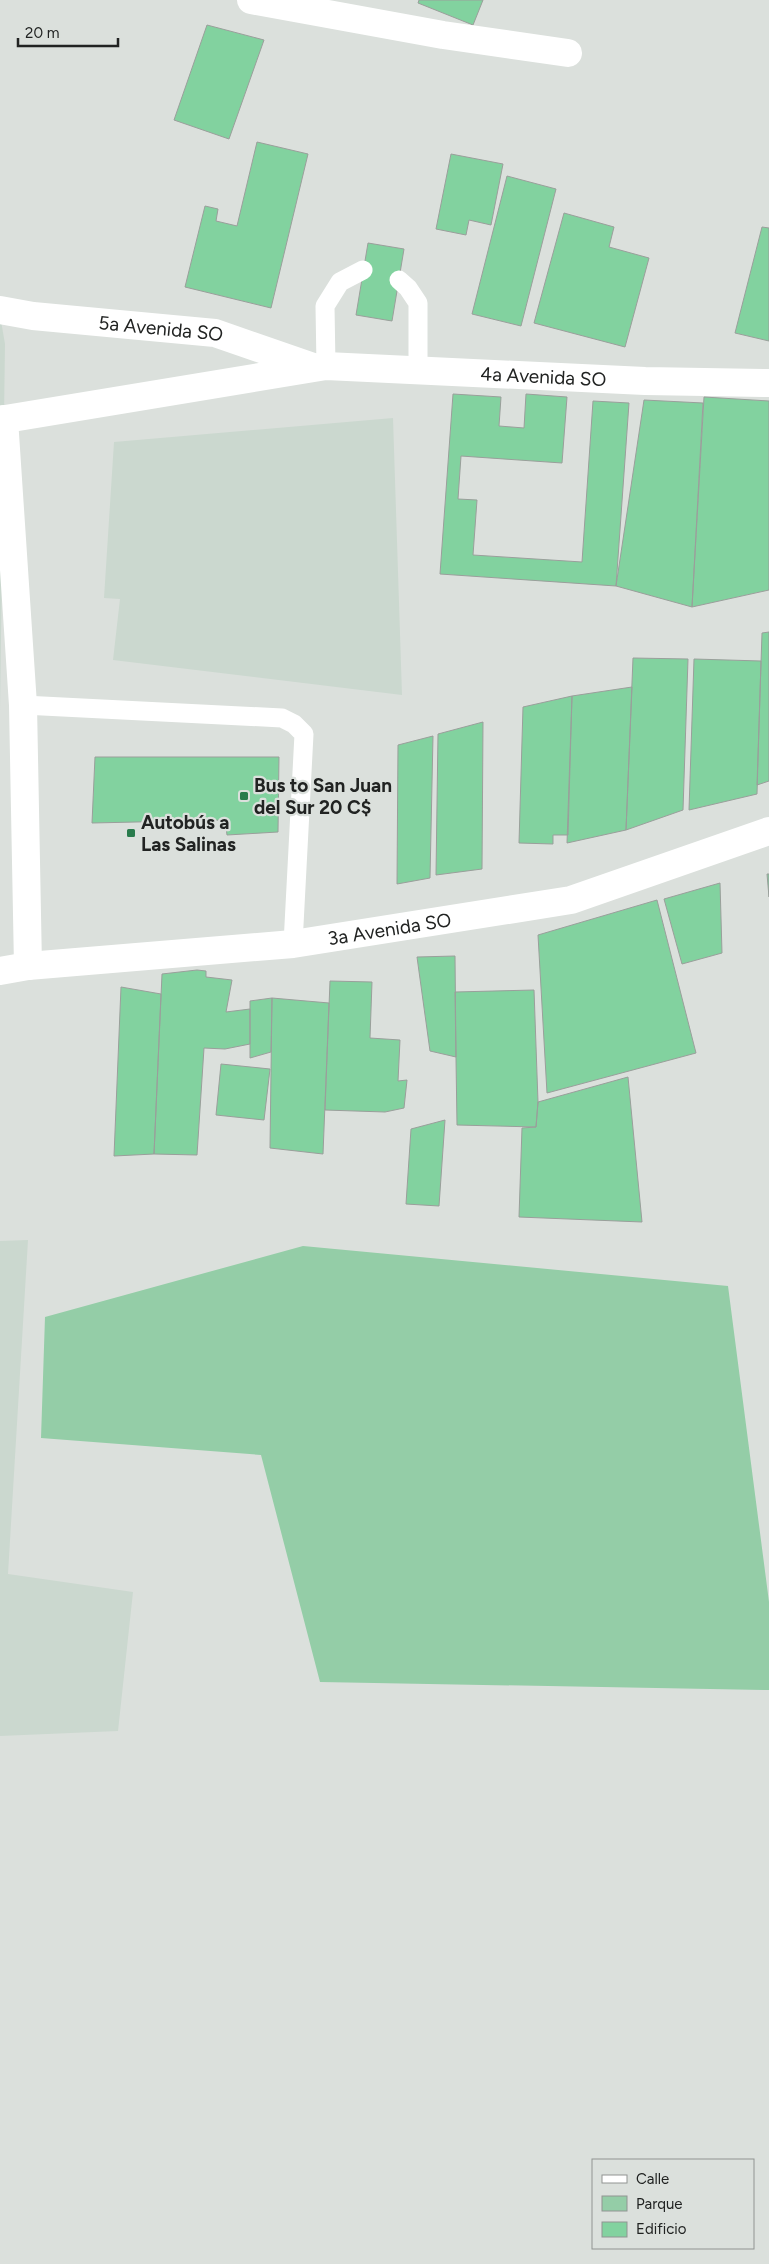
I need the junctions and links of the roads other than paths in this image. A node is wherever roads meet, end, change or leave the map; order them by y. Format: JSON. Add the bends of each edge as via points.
{"nodes":[{"id":1,"x":251,"y":0,"type":"edge"},
{"id":2,"x":568,"y":53,"type":"dead end"},
{"id":3,"x":363,"y":270,"type":"dead end"},
{"id":4,"x":399,"y":280,"type":"dead end"},
{"id":5,"x":0,"y":310,"type":"edge"},
{"id":6,"x":321,"y":367,"type":"junction"},
{"id":7,"x":418,"y":370,"type":"junction"},
{"id":8,"x":769,"y":383,"type":"edge"},
{"id":9,"x":2,"y":420,"type":"edge"},
{"id":10,"x":23,"y":705,"type":"junction"},
{"id":11,"x":769,"y":831,"type":"edge"},
{"id":12,"x":293,"y":944,"type":"junction"},
{"id":13,"x":28,"y":966,"type":"junction"},
{"id":14,"x":0,"y":970,"type":"edge"}],
"edges":[{"from":1,"to":2,"type":"street","via":[[443,35]]},
{"from":3,"to":6,"type":"lane","via":[[340,282],[324,306]]},
{"from":4,"to":7,"type":"lane","via":[[418,303]]},
{"from":5,"to":6,"type":"street","name":"5a Avenida SO","via":[[32,316],[215,333]]},
{"from":6,"to":7,"type":"street","name":"4a Avenida SO"},
{"from":6,"to":9,"type":"street"},
{"from":7,"to":8,"type":"street","name":"4a Avenida SO","via":[[645,381]]},
{"from":9,"to":10,"type":"street"},
{"from":10,"to":12,"type":"lane","via":[[282,718],[294,724],[304,734]]},
{"from":10,"to":13,"type":"street"},
{"from":11,"to":12,"type":"street","name":"3a Avenida SO","via":[[571,900]]},
{"from":12,"to":13,"type":"street","name":"3a Avenida SO"},
{"from":13,"to":14,"type":"street","name":"3a Avenida SO"}]}
